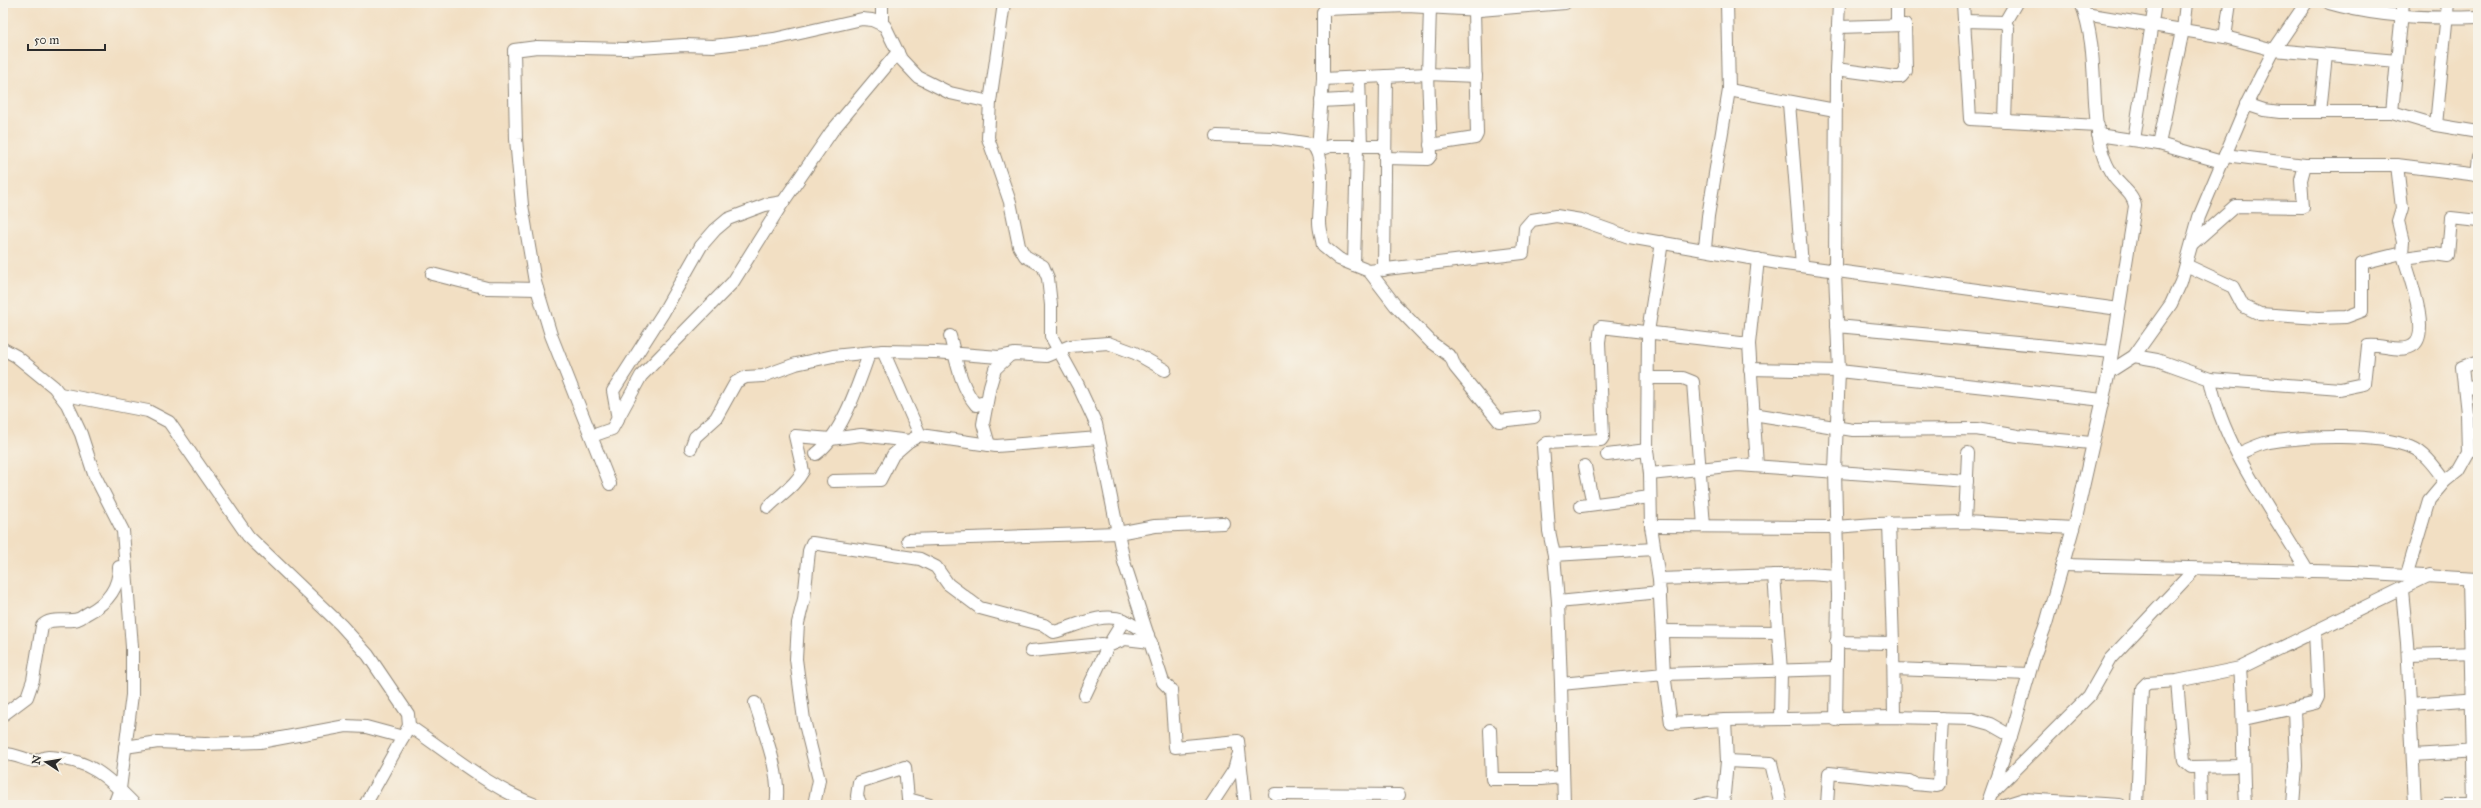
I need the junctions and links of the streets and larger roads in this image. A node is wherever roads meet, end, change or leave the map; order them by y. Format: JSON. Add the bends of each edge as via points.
{"nodes":[{"id":1,"x":882,"y":3,"type":"edge"},
{"id":2,"x":1004,"y":3,"type":"edge"},
{"id":3,"x":1565,"y":3,"type":"edge"},
{"id":4,"x":1727,"y":3,"type":"edge"},
{"id":5,"x":1839,"y":3,"type":"edge"},
{"id":6,"x":1897,"y":3,"type":"edge"},
{"id":7,"x":1963,"y":3,"type":"edge"},
{"id":8,"x":2016,"y":3,"type":"edge"},
{"id":9,"x":2155,"y":3,"type":"edge"},
{"id":10,"x":2186,"y":3,"type":"edge"},
{"id":11,"x":2230,"y":3,"type":"edge"},
{"id":12,"x":2306,"y":3,"type":"edge"},
{"id":13,"x":2330,"y":3,"type":"edge"},
{"id":14,"x":2448,"y":3,"type":"edge"},
{"id":15,"x":1407,"y":4,"type":"edge"},
{"id":16,"x":1517,"y":5,"type":"edge"},
{"id":17,"x":1325,"y":6,"type":"edge"},
{"id":18,"x":1443,"y":6,"type":"edge"},
{"id":19,"x":1430,"y":8,"type":"junction"},
{"id":20,"x":1478,"y":8,"type":"edge"},
{"id":21,"x":2083,"y":9,"type":"edge"},
{"id":22,"x":2402,"y":9,"type":"edge"},
{"id":23,"x":2478,"y":17,"type":"edge"},
{"id":24,"x":2445,"y":19,"type":"junction"},
{"id":25,"x":1964,"y":21,"type":"junction"},
{"id":26,"x":2005,"y":22,"type":"junction"},
{"id":27,"x":882,"y":23,"type":"junction"},
{"id":28,"x":2153,"y":24,"type":"junction"},
{"id":29,"x":1897,"y":25,"type":"junction"},
{"id":30,"x":1838,"y":27,"type":"junction"},
{"id":31,"x":2183,"y":30,"type":"junction"},
{"id":32,"x":2225,"y":37,"type":"junction"},
{"id":33,"x":2274,"y":50,"type":"junction"},
{"id":34,"x":898,"y":52,"type":"junction"},
{"id":35,"x":2326,"y":55,"type":"junction"},
{"id":36,"x":2396,"y":61,"type":"junction"},
{"id":37,"x":1836,"y":69,"type":"junction"},
{"id":38,"x":1428,"y":74,"type":"junction"},
{"id":39,"x":1386,"y":76,"type":"junction"},
{"id":40,"x":1476,"y":76,"type":"junction"},
{"id":41,"x":1359,"y":77,"type":"junction"},
{"id":42,"x":1323,"y":78,"type":"junction"},
{"id":43,"x":1728,"y":90,"type":"junction"},
{"id":44,"x":1360,"y":99,"type":"junction"},
{"id":45,"x":1321,"y":100,"type":"junction"},
{"id":46,"x":990,"y":102,"type":"junction"},
{"id":47,"x":1790,"y":103,"type":"junction"},
{"id":48,"x":2246,"y":104,"type":"junction"},
{"id":49,"x":1835,"y":110,"type":"junction"},
{"id":50,"x":2320,"y":112,"type":"junction"},
{"id":51,"x":2392,"y":112,"type":"junction"},
{"id":52,"x":2005,"y":121,"type":"junction"},
{"id":53,"x":2436,"y":125,"type":"junction"},
{"id":54,"x":2098,"y":131,"type":"junction"},
{"id":55,"x":2478,"y":132,"type":"edge"},
{"id":56,"x":1217,"y":136,"type":"dead end"},
{"id":57,"x":2134,"y":140,"type":"junction"},
{"id":58,"x":2159,"y":144,"type":"junction"},
{"id":59,"x":1430,"y":145,"type":"junction"},
{"id":60,"x":1359,"y":146,"type":"junction"},
{"id":61,"x":1385,"y":146,"type":"junction"},
{"id":62,"x":1318,"y":150,"type":"junction"},
{"id":63,"x":1385,"y":158,"type":"junction"},
{"id":64,"x":2223,"y":158,"type":"junction"},
{"id":65,"x":2478,"y":158,"type":"edge"},
{"id":66,"x":2305,"y":165,"type":"junction"},
{"id":67,"x":2397,"y":165,"type":"junction"},
{"id":68,"x":2477,"y":175,"type":"edge"},
{"id":69,"x":783,"y":202,"type":"junction"},
{"id":70,"x":2478,"y":222,"type":"edge"},
{"id":71,"x":1662,"y":242,"type":"junction"},
{"id":72,"x":2191,"y":245,"type":"junction"},
{"id":73,"x":1705,"y":248,"type":"junction"},
{"id":74,"x":1758,"y":259,"type":"junction"},
{"id":75,"x":1354,"y":265,"type":"junction"},
{"id":76,"x":1802,"y":265,"type":"junction"},
{"id":77,"x":2186,"y":265,"type":"junction"},
{"id":78,"x":1384,"y":270,"type":"junction"},
{"id":79,"x":1369,"y":271,"type":"junction"},
{"id":80,"x":1835,"y":272,"type":"junction"},
{"id":81,"x":432,"y":274,"type":"dead end"},
{"id":82,"x":537,"y":289,"type":"junction"},
{"id":83,"x":2119,"y":309,"type":"junction"},
{"id":84,"x":1837,"y":326,"type":"junction"},
{"id":85,"x":1648,"y":332,"type":"junction"},
{"id":86,"x":950,"y":336,"type":"dead end"},
{"id":87,"x":1749,"y":344,"type":"junction"},
{"id":88,"x":3,"y":349,"type":"edge"},
{"id":89,"x":883,"y":351,"type":"junction"},
{"id":90,"x":1059,"y":352,"type":"junction"},
{"id":91,"x":2112,"y":352,"type":"junction"},
{"id":92,"x":869,"y":354,"type":"junction"},
{"id":93,"x":955,"y":354,"type":"junction"},
{"id":94,"x":1010,"y":355,"type":"junction"},
{"id":95,"x":2134,"y":356,"type":"junction"},
{"id":96,"x":2478,"y":361,"type":"edge"},
{"id":97,"x":1165,"y":370,"type":"dead end"},
{"id":98,"x":1750,"y":370,"type":"junction"},
{"id":99,"x":1839,"y":371,"type":"junction"},
{"id":100,"x":2109,"y":372,"type":"junction"},
{"id":101,"x":1650,"y":378,"type":"junction"},
{"id":102,"x":2210,"y":379,"type":"junction"},
{"id":103,"x":2464,"y":388,"type":"junction"},
{"id":104,"x":2478,"y":388,"type":"edge"},
{"id":105,"x":60,"y":394,"type":"junction"},
{"id":106,"x":2103,"y":400,"type":"junction"},
{"id":107,"x":986,"y":407,"type":"junction"},
{"id":108,"x":2473,"y":413,"type":"edge"},
{"id":109,"x":1753,"y":414,"type":"junction"},
{"id":110,"x":1534,"y":417,"type":"dead end"},
{"id":111,"x":618,"y":419,"type":"junction"},
{"id":112,"x":1838,"y":428,"type":"junction"},
{"id":113,"x":920,"y":434,"type":"junction"},
{"id":114,"x":592,"y":436,"type":"junction"},
{"id":115,"x":1099,"y":438,"type":"junction"},
{"id":116,"x":831,"y":439,"type":"junction"},
{"id":117,"x":909,"y":441,"type":"junction"},
{"id":118,"x":2091,"y":443,"type":"junction"},
{"id":119,"x":989,"y":445,"type":"junction"},
{"id":120,"x":691,"y":448,"type":"dead end"},
{"id":121,"x":1647,"y":450,"type":"junction"},
{"id":122,"x":1968,"y":453,"type":"dead end"},
{"id":123,"x":816,"y":454,"type":"dead end"},
{"id":124,"x":2238,"y":454,"type":"junction"},
{"id":125,"x":1607,"y":455,"type":"dead end"},
{"id":126,"x":1585,"y":466,"type":"dead end"},
{"id":127,"x":1757,"y":466,"type":"junction"},
{"id":128,"x":1701,"y":468,"type":"junction"},
{"id":129,"x":1835,"y":471,"type":"junction"},
{"id":130,"x":1650,"y":474,"type":"junction"},
{"id":131,"x":833,"y":481,"type":"dead end"},
{"id":132,"x":1967,"y":481,"type":"junction"},
{"id":133,"x":2445,"y":481,"type":"junction"},
{"id":134,"x":610,"y":484,"type":"dead end"},
{"id":135,"x":1650,"y":497,"type":"junction"},
{"id":136,"x":1594,"y":504,"type":"junction"},
{"id":137,"x":1581,"y":506,"type":"dead end"},
{"id":138,"x":768,"y":507,"type":"dead end"},
{"id":139,"x":1965,"y":522,"type":"junction"},
{"id":140,"x":1223,"y":523,"type":"dead end"},
{"id":141,"x":1889,"y":523,"type":"junction"},
{"id":142,"x":1651,"y":526,"type":"junction"},
{"id":143,"x":1704,"y":526,"type":"junction"},
{"id":144,"x":1835,"y":527,"type":"junction"},
{"id":145,"x":2073,"y":528,"type":"junction"},
{"id":146,"x":1118,"y":533,"type":"junction"},
{"id":147,"x":908,"y":540,"type":"dead end"},
{"id":148,"x":1654,"y":549,"type":"junction"},
{"id":149,"x":1554,"y":555,"type":"junction"},
{"id":150,"x":2062,"y":565,"type":"junction"},
{"id":151,"x":119,"y":567,"type":"dead end"},
{"id":152,"x":2195,"y":569,"type":"junction"},
{"id":153,"x":2308,"y":572,"type":"junction"},
{"id":154,"x":2407,"y":574,"type":"junction"},
{"id":155,"x":1774,"y":575,"type":"junction"},
{"id":156,"x":2430,"y":575,"type":"junction"},
{"id":157,"x":1837,"y":576,"type":"junction"},
{"id":158,"x":1659,"y":578,"type":"junction"},
{"id":159,"x":2474,"y":579,"type":"edge"},
{"id":160,"x":2402,"y":590,"type":"junction"},
{"id":161,"x":1660,"y":592,"type":"junction"},
{"id":162,"x":1558,"y":602,"type":"junction"},
{"id":163,"x":1124,"y":620,"type":"junction"},
{"id":164,"x":1663,"y":631,"type":"junction"},
{"id":165,"x":2315,"y":631,"type":"junction"},
{"id":166,"x":1778,"y":632,"type":"junction"},
{"id":167,"x":1150,"y":639,"type":"junction"},
{"id":168,"x":1836,"y":642,"type":"junction"},
{"id":169,"x":1892,"y":643,"type":"junction"},
{"id":170,"x":1108,"y":646,"type":"junction"},
{"id":171,"x":1031,"y":651,"type":"dead end"},
{"id":172,"x":2474,"y":653,"type":"edge"},
{"id":173,"x":2408,"y":655,"type":"junction"},
{"id":174,"x":2240,"y":668,"type":"junction"},
{"id":175,"x":1836,"y":669,"type":"junction"},
{"id":176,"x":1894,"y":669,"type":"junction"},
{"id":177,"x":1781,"y":671,"type":"junction"},
{"id":178,"x":1664,"y":674,"type":"junction"},
{"id":179,"x":2029,"y":674,"type":"junction"},
{"id":180,"x":2177,"y":681,"type":"junction"},
{"id":181,"x":1561,"y":684,"type":"junction"},
{"id":182,"x":1085,"y":695,"type":"dead end"},
{"id":183,"x":2475,"y":699,"type":"edge"},
{"id":184,"x":755,"y":703,"type":"dead end"},
{"id":185,"x":2410,"y":704,"type":"junction"},
{"id":186,"x":2294,"y":708,"type":"junction"},
{"id":187,"x":3,"y":715,"type":"edge"},
{"id":188,"x":1894,"y":717,"type":"junction"},
{"id":189,"x":1942,"y":718,"type":"junction"},
{"id":190,"x":1780,"y":719,"type":"junction"},
{"id":191,"x":2244,"y":719,"type":"junction"},
{"id":192,"x":1725,"y":720,"type":"junction"},
{"id":193,"x":1836,"y":720,"type":"junction"},
{"id":194,"x":1490,"y":730,"type":"dead end"},
{"id":195,"x":406,"y":732,"type":"junction"},
{"id":196,"x":2011,"y":736,"type":"junction"},
{"id":197,"x":125,"y":747,"type":"junction"},
{"id":198,"x":1240,"y":749,"type":"junction"},
{"id":199,"x":2475,"y":751,"type":"edge"},
{"id":200,"x":3,"y":754,"type":"edge"},
{"id":201,"x":2413,"y":755,"type":"junction"},
{"id":202,"x":1727,"y":761,"type":"junction"},
{"id":203,"x":2242,"y":766,"type":"junction"},
{"id":204,"x":2200,"y":767,"type":"junction"},
{"id":205,"x":1562,"y":777,"type":"junction"},
{"id":206,"x":120,"y":790,"type":"junction"},
{"id":207,"x":1275,"y":794,"type":"dead end"},
{"id":208,"x":1399,"y":795,"type":"dead end"},
{"id":209,"x":1350,"y":800,"type":"edge"},
{"id":210,"x":1989,"y":800,"type":"edge"},
{"id":211,"x":2063,"y":802,"type":"edge"},
{"id":212,"x":114,"y":805,"type":"edge"},
{"id":213,"x":135,"y":805,"type":"edge"},
{"id":214,"x":365,"y":805,"type":"edge"},
{"id":215,"x":536,"y":805,"type":"edge"},
{"id":216,"x":776,"y":805,"type":"edge"},
{"id":217,"x":814,"y":805,"type":"edge"},
{"id":218,"x":861,"y":805,"type":"edge"},
{"id":219,"x":930,"y":805,"type":"edge"},
{"id":220,"x":1211,"y":805,"type":"edge"},
{"id":221,"x":1245,"y":805,"type":"edge"},
{"id":222,"x":1564,"y":805,"type":"edge"},
{"id":223,"x":1699,"y":805,"type":"edge"},
{"id":224,"x":1717,"y":805,"type":"edge"},
{"id":225,"x":1723,"y":805,"type":"edge"},
{"id":226,"x":1781,"y":805,"type":"edge"},
{"id":227,"x":1827,"y":805,"type":"edge"},
{"id":228,"x":2005,"y":805,"type":"edge"},
{"id":229,"x":2114,"y":805,"type":"edge"},
{"id":230,"x":2137,"y":805,"type":"edge"},
{"id":231,"x":2201,"y":805,"type":"edge"},
{"id":232,"x":2245,"y":805,"type":"edge"},
{"id":233,"x":2293,"y":805,"type":"edge"},
{"id":234,"x":2416,"y":805,"type":"edge"},
{"id":235,"x":2445,"y":805,"type":"edge"},
{"id":236,"x":2474,"y":805,"type":"edge"},
{"id":237,"x":2478,"y":805,"type":"edge"}],
"edges":[{"from":1,"to":27,"type":"street"},
{"from":2,"to":46,"type":"street"},
{"from":3,"to":16,"type":"street"},
{"from":4,"to":43,"type":"street"},
{"from":5,"to":30,"type":"street"},
{"from":6,"to":29,"type":"street"},
{"from":7,"to":25,"type":"street"},
{"from":8,"to":26,"type":"street"},
{"from":9,"to":28,"type":"street"},
{"from":10,"to":31,"type":"street"},
{"from":11,"to":32,"type":"street"},
{"from":12,"to":33,"type":"street"},
{"from":13,"to":22,"type":"street","via":[[2356,10]]},
{"from":14,"to":24,"type":"street"},
{"from":15,"to":17,"type":"street"},
{"from":15,"to":19,"type":"street"},
{"from":16,"to":20,"type":"street"},
{"from":17,"to":42,"type":"street"},
{"from":18,"to":19,"type":"street"},
{"from":18,"to":20,"type":"street"},
{"from":19,"to":38,"type":"street"},
{"from":20,"to":40,"type":"street"},
{"from":21,"to":28,"type":"street"},
{"from":21,"to":54,"type":"street","via":[[2090,33]]},
{"from":22,"to":24,"type":"street"},
{"from":22,"to":36,"type":"street"},
{"from":23,"to":24,"type":"street"},
{"from":24,"to":53,"type":"street"},
{"from":25,"to":26,"type":"street"},
{"from":25,"to":52,"type":"street","via":[[1970,119]]},
{"from":26,"to":52,"type":"street","via":[[2008,28]]},
{"from":27,"to":34,"type":"street"},
{"from":27,"to":82,"type":"street","via":[[862,19],[774,39],[713,46],[626,49],[537,47],[514,50],[516,139],[522,205]]},
{"from":28,"to":31,"type":"street"},
{"from":28,"to":57,"type":"street"},
{"from":29,"to":30,"type":"street"},
{"from":29,"to":37,"type":"street","via":[[1905,25],[1906,71],[1901,77]]},
{"from":30,"to":37,"type":"street"},
{"from":31,"to":32,"type":"street"},
{"from":31,"to":58,"type":"street"},
{"from":32,"to":33,"type":"street"},
{"from":33,"to":35,"type":"street"},
{"from":33,"to":48,"type":"street"},
{"from":34,"to":46,"type":"street","via":[[901,60],[918,77],[932,85],[950,93]]},
{"from":34,"to":69,"type":"street","via":[[832,131]]},
{"from":35,"to":36,"type":"street"},
{"from":35,"to":50,"type":"street"},
{"from":36,"to":51,"type":"street"},
{"from":37,"to":49,"type":"street"},
{"from":38,"to":39,"type":"street"},
{"from":38,"to":40,"type":"street"},
{"from":38,"to":59,"type":"street"},
{"from":39,"to":41,"type":"street"},
{"from":39,"to":61,"type":"street"},
{"from":40,"to":59,"type":"street","via":[[1478,127],[1475,138]]},
{"from":41,"to":42,"type":"street"},
{"from":41,"to":44,"type":"street"},
{"from":42,"to":45,"type":"street"},
{"from":43,"to":47,"type":"street"},
{"from":43,"to":73,"type":"street"},
{"from":44,"to":45,"type":"street"},
{"from":44,"to":60,"type":"street"},
{"from":45,"to":62,"type":"street"},
{"from":46,"to":90,"type":"street","via":[[988,138],[1010,202],[1019,246],[1025,256],[1043,266],[1048,278],[1051,336]]},
{"from":47,"to":49,"type":"street"},
{"from":47,"to":76,"type":"street"},
{"from":48,"to":50,"type":"street","via":[[2264,110]]},
{"from":48,"to":64,"type":"street"},
{"from":49,"to":80,"type":"street"},
{"from":50,"to":51,"type":"street"},
{"from":51,"to":53,"type":"street"},
{"from":52,"to":54,"type":"street"},
{"from":53,"to":55,"type":"street"},
{"from":54,"to":57,"type":"street"},
{"from":54,"to":83,"type":"street","via":[[2103,154],[2114,176],[2130,194],[2135,206]]},
{"from":56,"to":62,"type":"street","via":[[1272,138],[1311,144]]},
{"from":57,"to":58,"type":"street"},
{"from":58,"to":64,"type":"street"},
{"from":59,"to":63,"type":"street","via":[[1428,159]]},
{"from":60,"to":61,"type":"street"},
{"from":60,"to":62,"type":"street","via":[[1330,146]]},
{"from":60,"to":75,"type":"street"},
{"from":61,"to":63,"type":"street"},
{"from":62,"to":75,"type":"street","via":[[1319,223],[1323,246],[1339,260]]},
{"from":63,"to":78,"type":"street"},
{"from":64,"to":66,"type":"street"},
{"from":64,"to":72,"type":"street","via":[[2199,217]]},
{"from":65,"to":68,"type":"street"},
{"from":66,"to":67,"type":"street"},
{"from":66,"to":72,"type":"street","via":[[2301,180],[2303,207],[2235,206]]},
{"from":67,"to":68,"type":"street"},
{"from":67,"to":77,"type":"street","via":[[2402,208],[2398,222],[2403,242],[2402,253],[2362,263],[2362,311],[2346,317],[2319,318],[2260,314],[2243,306],[2232,287]]},
{"from":69,"to":111,"type":"street","via":[[733,282],[641,376]]},
{"from":69,"to":111,"type":"street","via":[[765,205],[728,219],[701,246],[663,313],[613,391]]},
{"from":70,"to":102,"type":"street","via":[[2451,218],[2448,256],[2434,254],[2404,258],[2419,312],[2418,341],[2406,348],[2368,346],[2364,384],[2340,389]]},
{"from":71,"to":73,"type":"street"},
{"from":71,"to":78,"type":"street","via":[[1629,237],[1581,220],[1556,216],[1532,220],[1525,228],[1523,254]]},
{"from":71,"to":85,"type":"street"},
{"from":72,"to":77,"type":"street"},
{"from":73,"to":74,"type":"street"},
{"from":74,"to":76,"type":"street"},
{"from":74,"to":87,"type":"street"},
{"from":75,"to":79,"type":"street"},
{"from":76,"to":80,"type":"street"},
{"from":77,"to":95,"type":"street","via":[[2171,304]]},
{"from":78,"to":79,"type":"street"},
{"from":79,"to":110,"type":"street","via":[[1394,305],[1432,343],[1451,357],[1455,367],[1499,421]]},
{"from":80,"to":83,"type":"street","via":[[1898,278]]},
{"from":80,"to":84,"type":"street"},
{"from":81,"to":82,"type":"street","via":[[487,288]]},
{"from":82,"to":114,"type":"street","via":[[551,335]]},
{"from":83,"to":91,"type":"street"},
{"from":84,"to":91,"type":"street"},
{"from":84,"to":99,"type":"street"},
{"from":85,"to":87,"type":"street"},
{"from":85,"to":101,"type":"street"},
{"from":85,"to":149,"type":"street","via":[[1601,327],[1601,440],[1571,440],[1547,443],[1543,446],[1549,531]]},
{"from":86,"to":93,"type":"street"},
{"from":87,"to":98,"type":"street"},
{"from":88,"to":105,"type":"street","via":[[16,356]]},
{"from":89,"to":92,"type":"street"},
{"from":89,"to":93,"type":"street"},
{"from":89,"to":113,"type":"street"},
{"from":90,"to":94,"type":"street","via":[[1046,356]]},
{"from":90,"to":97,"type":"street","via":[[1070,346],[1108,343],[1136,353]]},
{"from":90,"to":115,"type":"street","via":[[1078,385],[1096,424]]},
{"from":91,"to":100,"type":"street"},
{"from":92,"to":116,"type":"street","via":[[840,428]]},
{"from":92,"to":120,"type":"street","via":[[816,360],[763,376],[746,377],[736,382],[716,418],[696,437]]},
{"from":93,"to":94,"type":"street","via":[[999,357]]},
{"from":93,"to":107,"type":"street","via":[[970,398],[976,405]]},
{"from":94,"to":107,"type":"street","via":[[995,369]]},
{"from":95,"to":100,"type":"street"},
{"from":95,"to":102,"type":"street","via":[[2157,360]]},
{"from":96,"to":103,"type":"street","via":[[2462,367]]},
{"from":98,"to":99,"type":"street"},
{"from":98,"to":109,"type":"street"},
{"from":99,"to":106,"type":"street"},
{"from":99,"to":112,"type":"street"},
{"from":100,"to":106,"type":"street"},
{"from":101,"to":121,"type":"street"},
{"from":101,"to":128,"type":"street","via":[[1683,378],[1693,382]]},
{"from":102,"to":124,"type":"street","via":[[2215,405]]},
{"from":103,"to":104,"type":"street"},
{"from":103,"to":108,"type":"street"},
{"from":105,"to":195,"type":"street","via":[[148,411],[169,422],[248,536],[341,625],[368,655],[408,714]]},
{"from":105,"to":197,"type":"street","via":[[81,434],[94,474],[123,531],[132,654],[132,695]]},
{"from":106,"to":118,"type":"street"},
{"from":107,"to":119,"type":"street","via":[[983,424]]},
{"from":108,"to":133,"type":"street","via":[[2468,454],[2459,470]]},
{"from":109,"to":112,"type":"street"},
{"from":109,"to":127,"type":"street"},
{"from":111,"to":114,"type":"street","via":[[612,429]]},
{"from":112,"to":118,"type":"street","via":[[1893,432],[1976,429]]},
{"from":112,"to":129,"type":"street"},
{"from":113,"to":117,"type":"street"},
{"from":113,"to":119,"type":"street"},
{"from":114,"to":134,"type":"street"},
{"from":115,"to":119,"type":"street"},
{"from":115,"to":146,"type":"street"},
{"from":116,"to":117,"type":"street","via":[[862,435]]},
{"from":116,"to":123,"type":"street"},
{"from":116,"to":138,"type":"street","via":[[795,436],[803,471],[797,482],[788,487]]},
{"from":117,"to":131,"type":"street","via":[[893,455],[880,480]]},
{"from":118,"to":145,"type":"street"},
{"from":121,"to":125,"type":"street"},
{"from":121,"to":130,"type":"street"},
{"from":122,"to":132,"type":"street"},
{"from":124,"to":133,"type":"street","via":[[2268,442],[2332,437],[2374,440],[2412,447],[2432,462]]},
{"from":124,"to":153,"type":"street"},
{"from":126,"to":136,"type":"street"},
{"from":127,"to":128,"type":"street"},
{"from":127,"to":129,"type":"street"},
{"from":128,"to":130,"type":"street"},
{"from":128,"to":143,"type":"street"},
{"from":129,"to":132,"type":"street"},
{"from":129,"to":144,"type":"street"},
{"from":130,"to":135,"type":"street"},
{"from":132,"to":139,"type":"street"},
{"from":133,"to":154,"type":"street","via":[[2429,500]]},
{"from":135,"to":136,"type":"street"},
{"from":135,"to":142,"type":"street"},
{"from":136,"to":137,"type":"street"},
{"from":139,"to":141,"type":"street"},
{"from":139,"to":145,"type":"street"},
{"from":140,"to":146,"type":"street","via":[[1155,526]]},
{"from":141,"to":144,"type":"street"},
{"from":141,"to":169,"type":"street"},
{"from":142,"to":143,"type":"street"},
{"from":142,"to":148,"type":"street"},
{"from":143,"to":144,"type":"street"},
{"from":144,"to":157,"type":"street"},
{"from":145,"to":150,"type":"street"},
{"from":146,"to":147,"type":"street"},
{"from":146,"to":167,"type":"street","via":[[1124,562]]},
{"from":148,"to":149,"type":"street"},
{"from":148,"to":158,"type":"street"},
{"from":149,"to":162,"type":"street"},
{"from":150,"to":152,"type":"street"},
{"from":150,"to":179,"type":"street"},
{"from":151,"to":187,"type":"street","via":[[118,583],[111,596],[98,607],[79,619],[51,621],[42,626],[33,680],[27,697]]},
{"from":152,"to":153,"type":"street"},
{"from":152,"to":210,"type":"street","via":[[2110,660],[2089,696]]},
{"from":153,"to":154,"type":"street"},
{"from":154,"to":156,"type":"street"},
{"from":155,"to":157,"type":"street"},
{"from":155,"to":158,"type":"street"},
{"from":155,"to":166,"type":"street"},
{"from":156,"to":159,"type":"street"},
{"from":156,"to":160,"type":"street"},
{"from":157,"to":168,"type":"street"},
{"from":158,"to":161,"type":"street"},
{"from":159,"to":172,"type":"street"},
{"from":160,"to":165,"type":"street"},
{"from":160,"to":173,"type":"street"},
{"from":161,"to":162,"type":"street"},
{"from":161,"to":164,"type":"street"},
{"from":162,"to":181,"type":"street"},
{"from":163,"to":167,"type":"street"},
{"from":163,"to":170,"type":"street"},
{"from":163,"to":217,"type":"street","via":[[1109,618],[1087,621],[1054,632],[1044,625],[980,608],[958,592],[930,563],[920,559],[812,544],[798,623],[796,659],[804,720],[819,780]]},
{"from":164,"to":166,"type":"street"},
{"from":164,"to":178,"type":"street"},
{"from":165,"to":174,"type":"street"},
{"from":165,"to":186,"type":"street","via":[[2318,697],[2315,703]]},
{"from":166,"to":177,"type":"street"},
{"from":167,"to":170,"type":"street","via":[[1125,639]]},
{"from":167,"to":198,"type":"street","via":[[1163,682],[1171,690],[1175,747],[1238,741]]},
{"from":168,"to":169,"type":"street"},
{"from":168,"to":175,"type":"street"},
{"from":169,"to":176,"type":"street"},
{"from":170,"to":171,"type":"street","via":[[1102,644]]},
{"from":170,"to":182,"type":"street"},
{"from":172,"to":173,"type":"street"},
{"from":172,"to":183,"type":"street"},
{"from":173,"to":185,"type":"street"},
{"from":174,"to":180,"type":"street"},
{"from":174,"to":191,"type":"street"},
{"from":175,"to":177,"type":"street"},
{"from":175,"to":193,"type":"street"},
{"from":176,"to":179,"type":"street"},
{"from":176,"to":188,"type":"street"},
{"from":177,"to":178,"type":"street"},
{"from":177,"to":190,"type":"street"},
{"from":178,"to":181,"type":"street"},
{"from":178,"to":192,"type":"street","via":[[1671,722]]},
{"from":179,"to":196,"type":"street"},
{"from":180,"to":204,"type":"street","via":[[2184,761],[2191,767]]},
{"from":180,"to":230,"type":"street","via":[[2147,683],[2142,688]]},
{"from":181,"to":205,"type":"street"},
{"from":183,"to":185,"type":"street"},
{"from":183,"to":199,"type":"street"},
{"from":184,"to":216,"type":"street","via":[[772,754],[778,792]]},
{"from":185,"to":201,"type":"street"},
{"from":186,"to":191,"type":"street"},
{"from":186,"to":233,"type":"street","via":[[2296,766]]},
{"from":188,"to":189,"type":"street"},
{"from":188,"to":193,"type":"street"},
{"from":189,"to":196,"type":"street","via":[[1981,720]]},
{"from":189,"to":227,"type":"street","via":[[1937,786],[1829,773]]},
{"from":190,"to":192,"type":"street"},
{"from":190,"to":193,"type":"street"},
{"from":191,"to":203,"type":"street","via":[[2245,755]]},
{"from":192,"to":202,"type":"street"},
{"from":194,"to":205,"type":"street","via":[[1492,779]]},
{"from":195,"to":197,"type":"street","via":[[346,726],[260,742],[158,742]]},
{"from":195,"to":214,"type":"street"},
{"from":195,"to":215,"type":"street","via":[[512,796]]},
{"from":196,"to":210,"type":"street"},
{"from":197,"to":206,"type":"street"},
{"from":198,"to":220,"type":"street","via":[[1234,770]]},
{"from":198,"to":221,"type":"street"},
{"from":199,"to":201,"type":"street"},
{"from":199,"to":236,"type":"street"},
{"from":200,"to":206,"type":"street","via":[[14,754],[36,761],[48,757],[74,760],[91,766]]},
{"from":201,"to":234,"type":"street"},
{"from":202,"to":225,"type":"street"},
{"from":202,"to":226,"type":"street","via":[[1771,763]]},
{"from":203,"to":204,"type":"street"},
{"from":203,"to":232,"type":"street"},
{"from":204,"to":231,"type":"street"},
{"from":205,"to":222,"type":"street"},
{"from":206,"to":212,"type":"street"},
{"from":206,"to":213,"type":"street"},
{"from":207,"to":209,"type":"street"},
{"from":208,"to":209,"type":"street"},
{"from":211,"to":228,"type":"street","via":[[2024,799]]},
{"from":211,"to":229,"type":"street"},
{"from":218,"to":219,"type":"street","via":[[857,796],[859,782],[905,768],[908,799]]},
{"from":223,"to":224,"type":"street"},
{"from":235,"to":236,"type":"street"},
{"from":236,"to":237,"type":"street"}]}
